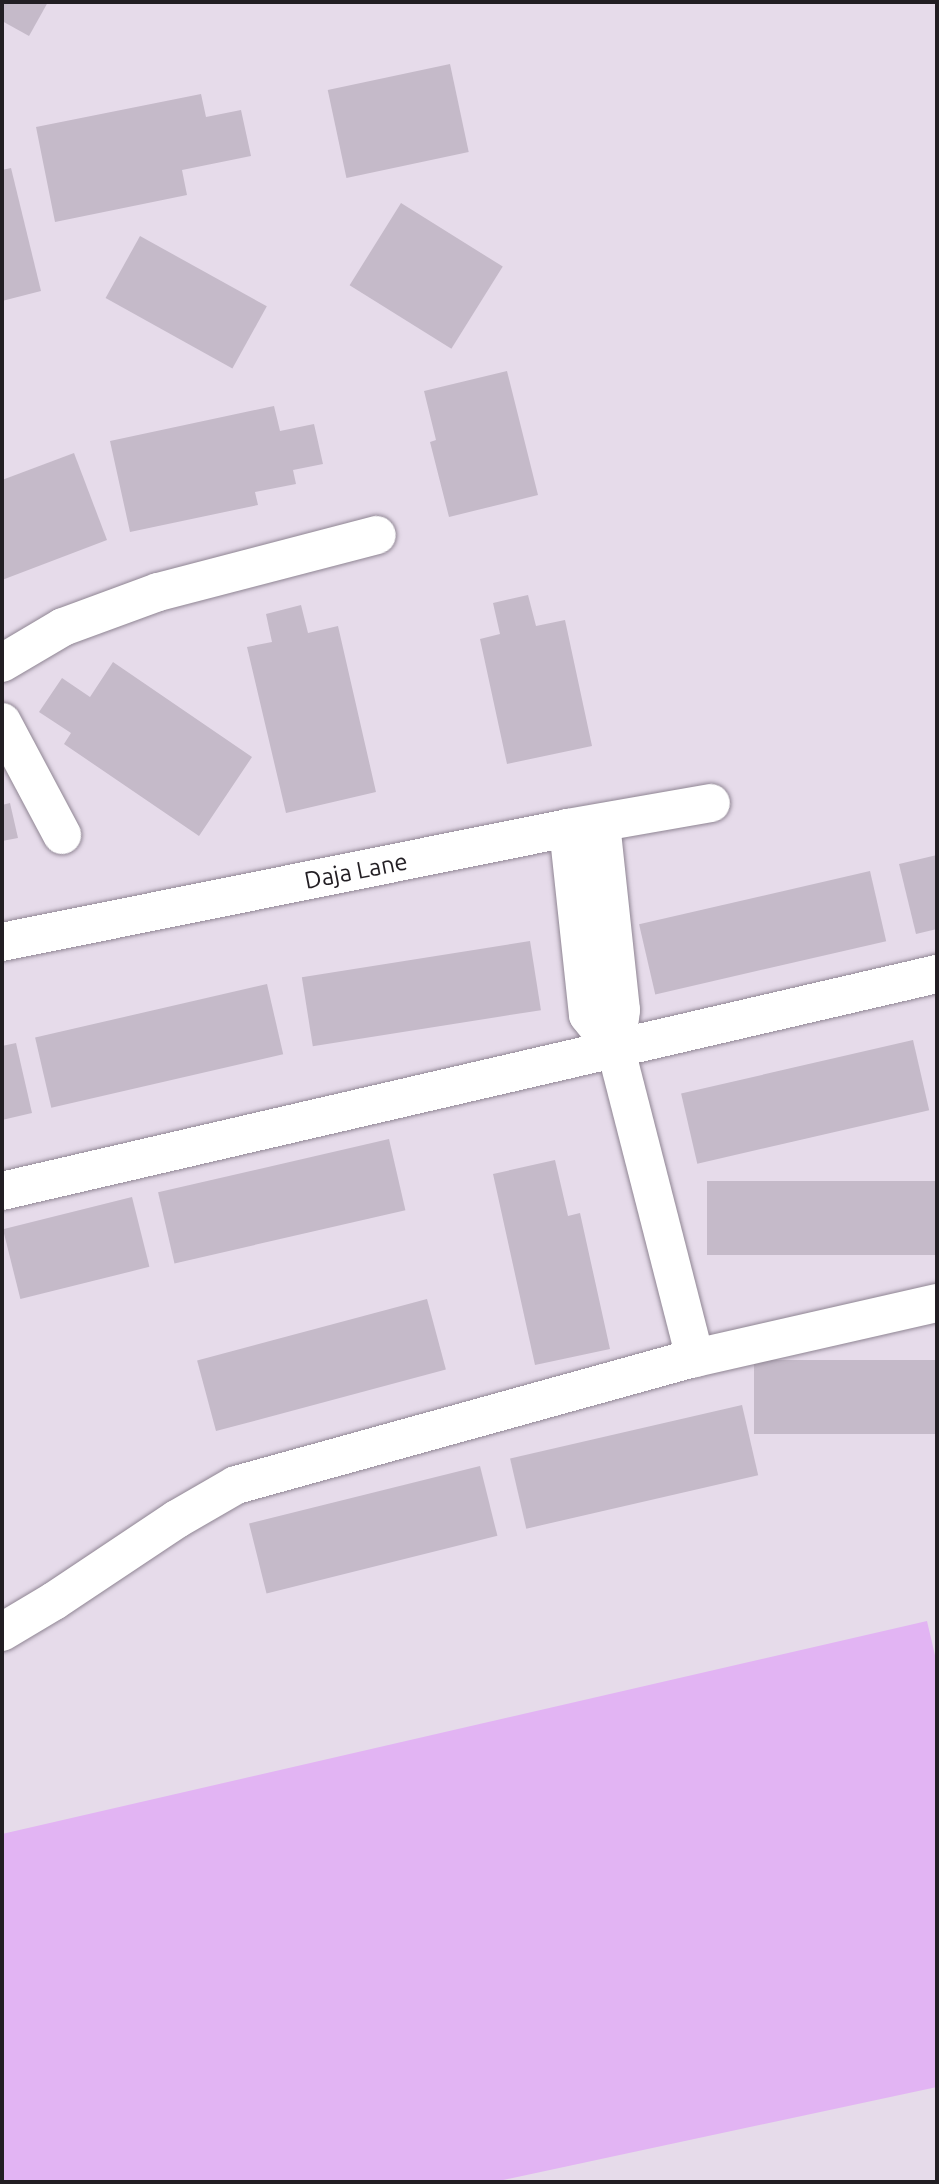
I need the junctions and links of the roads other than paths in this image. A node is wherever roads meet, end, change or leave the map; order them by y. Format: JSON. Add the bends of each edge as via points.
{"nodes":[{"id":1,"x":377,"y":535,"type":"dead end"},
{"id":2,"x":2,"y":663,"type":"edge"},
{"id":3,"x":2,"y":722,"type":"edge"},
{"id":4,"x":711,"y":803,"type":"dead end"},
{"id":5,"x":585,"y":825,"type":"junction"},
{"id":6,"x":62,"y":835,"type":"dead end"},
{"id":7,"x":2,"y":942,"type":"edge"},
{"id":8,"x":937,"y":974,"type":"edge"},
{"id":9,"x":616,"y":1049,"type":"junction"},
{"id":10,"x":2,"y":1191,"type":"edge"},
{"id":11,"x":937,"y":1303,"type":"edge"},
{"id":12,"x":695,"y":1358,"type":"junction"},
{"id":13,"x":2,"y":1632,"type":"edge"}],
"edges":[{"from":1,"to":2,"type":"street","via":[[158,592],[63,626]]},
{"from":3,"to":6,"type":"street"},
{"from":4,"to":5,"type":"street","name":"Daja Lane"},
{"from":5,"to":7,"type":"street","name":"Daja Lane"},
{"from":5,"to":9,"type":"street","via":[[588,1015]]},
{"from":8,"to":9,"type":"street"},
{"from":9,"to":10,"type":"street"},
{"from":9,"to":12,"type":"street"},
{"from":11,"to":12,"type":"street"},
{"from":12,"to":13,"type":"street","via":[[236,1485]]}]}
